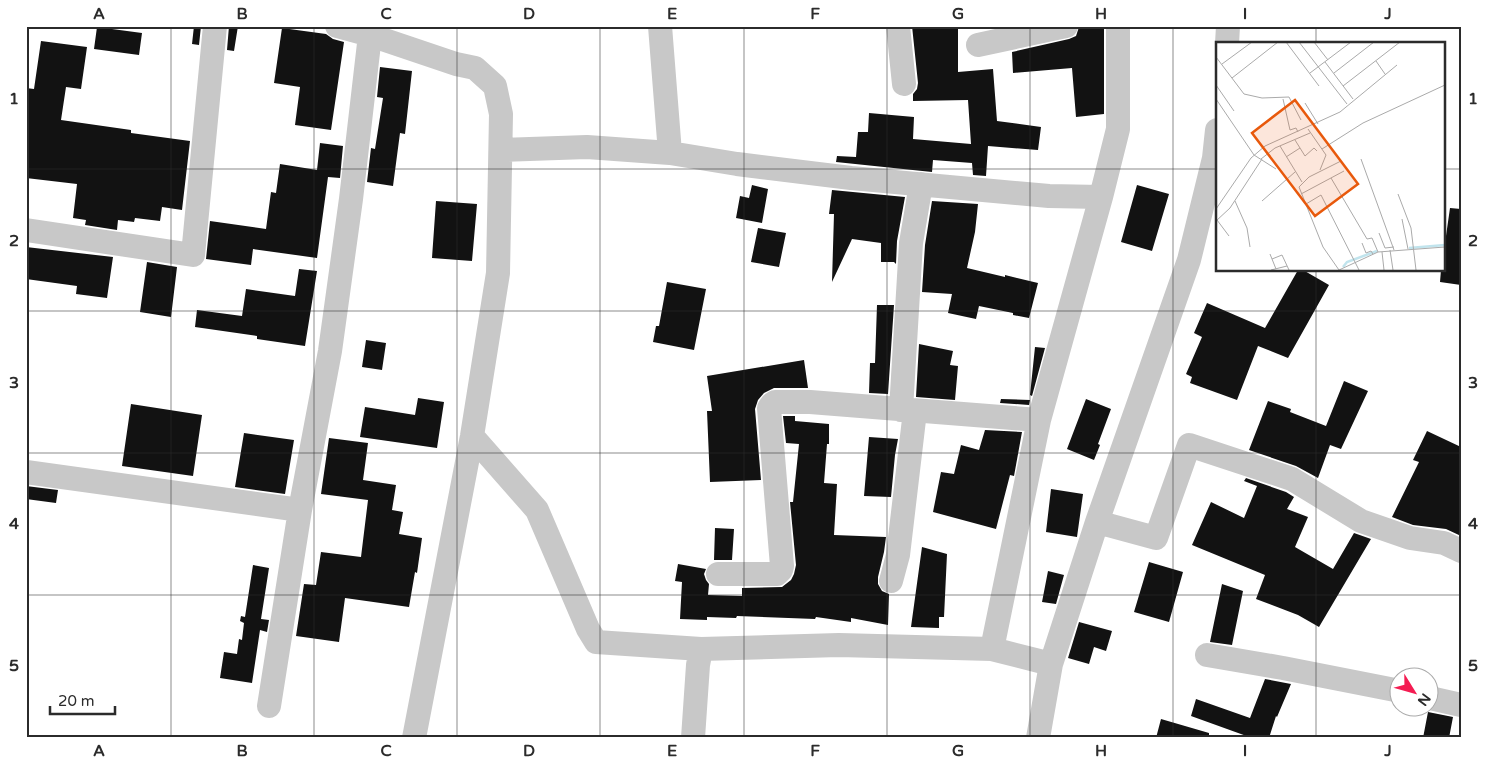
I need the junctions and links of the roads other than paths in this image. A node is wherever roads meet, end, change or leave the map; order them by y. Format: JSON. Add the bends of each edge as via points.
{"nodes":[{"id":1,"x":215,"y":26,"type":"edge"},
{"id":2,"x":337,"y":26,"type":"edge"},
{"id":3,"x":660,"y":26,"type":"edge"},
{"id":4,"x":898,"y":26,"type":"edge"},
{"id":5,"x":1066,"y":26,"type":"edge"},
{"id":6,"x":1118,"y":26,"type":"edge"},
{"id":7,"x":1228,"y":26,"type":"edge"},
{"id":8,"x":370,"y":34,"type":"junction"},
{"id":9,"x":1228,"y":42,"type":"edge"},
{"id":10,"x":978,"y":45,"type":"dead end"},
{"id":11,"x":904,"y":84,"type":"dead end"},
{"id":12,"x":1216,"y":139,"type":"edge"},
{"id":13,"x":501,"y":150,"type":"junction"},
{"id":14,"x":670,"y":153,"type":"junction"},
{"id":15,"x":921,"y":184,"type":"junction"},
{"id":16,"x":1101,"y":197,"type":"junction"},
{"id":17,"x":26,"y":230,"type":"edge"},
{"id":18,"x":908,"y":410,"type":"junction"},
{"id":19,"x":1039,"y":420,"type":"junction"},
{"id":20,"x":472,"y":436,"type":"junction"},
{"id":21,"x":26,"y":472,"type":"edge"},
{"id":22,"x":300,"y":510,"type":"junction"},
{"id":23,"x":1097,"y":522,"type":"junction"},
{"id":24,"x":1461,"y":551,"type":"edge"},
{"id":25,"x":718,"y":574,"type":"dead end"},
{"id":26,"x":891,"y":581,"type":"dead end"},
{"id":27,"x":701,"y":649,"type":"junction"},
{"id":28,"x":992,"y":649,"type":"junction"},
{"id":29,"x":1207,"y":655,"type":"dead end"},
{"id":30,"x":1051,"y":664,"type":"junction"},
{"id":31,"x":1390,"y":689,"type":"edge"},
{"id":32,"x":1440,"y":700,"type":"edge"},
{"id":33,"x":1461,"y":705,"type":"edge"},
{"id":34,"x":269,"y":706,"type":"dead end"},
{"id":35,"x":414,"y":738,"type":"edge"},
{"id":36,"x":693,"y":738,"type":"edge"},
{"id":37,"x":1038,"y":738,"type":"edge"}],
"edges":[{"from":1,"to":17,"type":"street","via":[[193,255]]},
{"from":2,"to":8,"type":"street"},
{"from":3,"to":14,"type":"street"},
{"from":4,"to":11,"type":"street"},
{"from":5,"to":10,"type":"street"},
{"from":6,"to":16,"type":"street","via":[[1118,129]]},
{"from":7,"to":9,"type":"street"},
{"from":8,"to":13,"type":"street","via":[[475,68],[495,86],[501,114]]},
{"from":8,"to":22,"type":"street","via":[[330,351]]},
{"from":12,"to":23,"type":"street","via":[[1189,260]]},
{"from":13,"to":14,"type":"street","via":[[586,147]]},
{"from":13,"to":20,"type":"street","via":[[498,273]]},
{"from":14,"to":15,"type":"street","via":[[813,174]]},
{"from":15,"to":16,"type":"street","via":[[1049,196]]},
{"from":15,"to":18,"type":"street","via":[[911,243]]},
{"from":16,"to":19,"type":"street"},
{"from":18,"to":19,"type":"street"},
{"from":18,"to":25,"type":"street","via":[[810,402],[772,404],[769,408],[782,566],[777,574]]},
{"from":18,"to":26,"type":"street","via":[[898,555]]},
{"from":19,"to":28,"type":"street"},
{"from":20,"to":27,"type":"street","via":[[537,510],[596,642]]},
{"from":20,"to":35,"type":"street"},
{"from":21,"to":22,"type":"street"},
{"from":22,"to":34,"type":"street"},
{"from":23,"to":24,"type":"street","via":[[1156,538],[1189,445],[1292,479],[1361,521],[1410,538],[1444,542]]},
{"from":23,"to":30,"type":"street"},
{"from":27,"to":28,"type":"street","via":[[839,645]]},
{"from":27,"to":36,"type":"street"},
{"from":28,"to":30,"type":"street"},
{"from":29,"to":31,"type":"street"},
{"from":30,"to":37,"type":"street"},
{"from":32,"to":33,"type":"street"}]}
